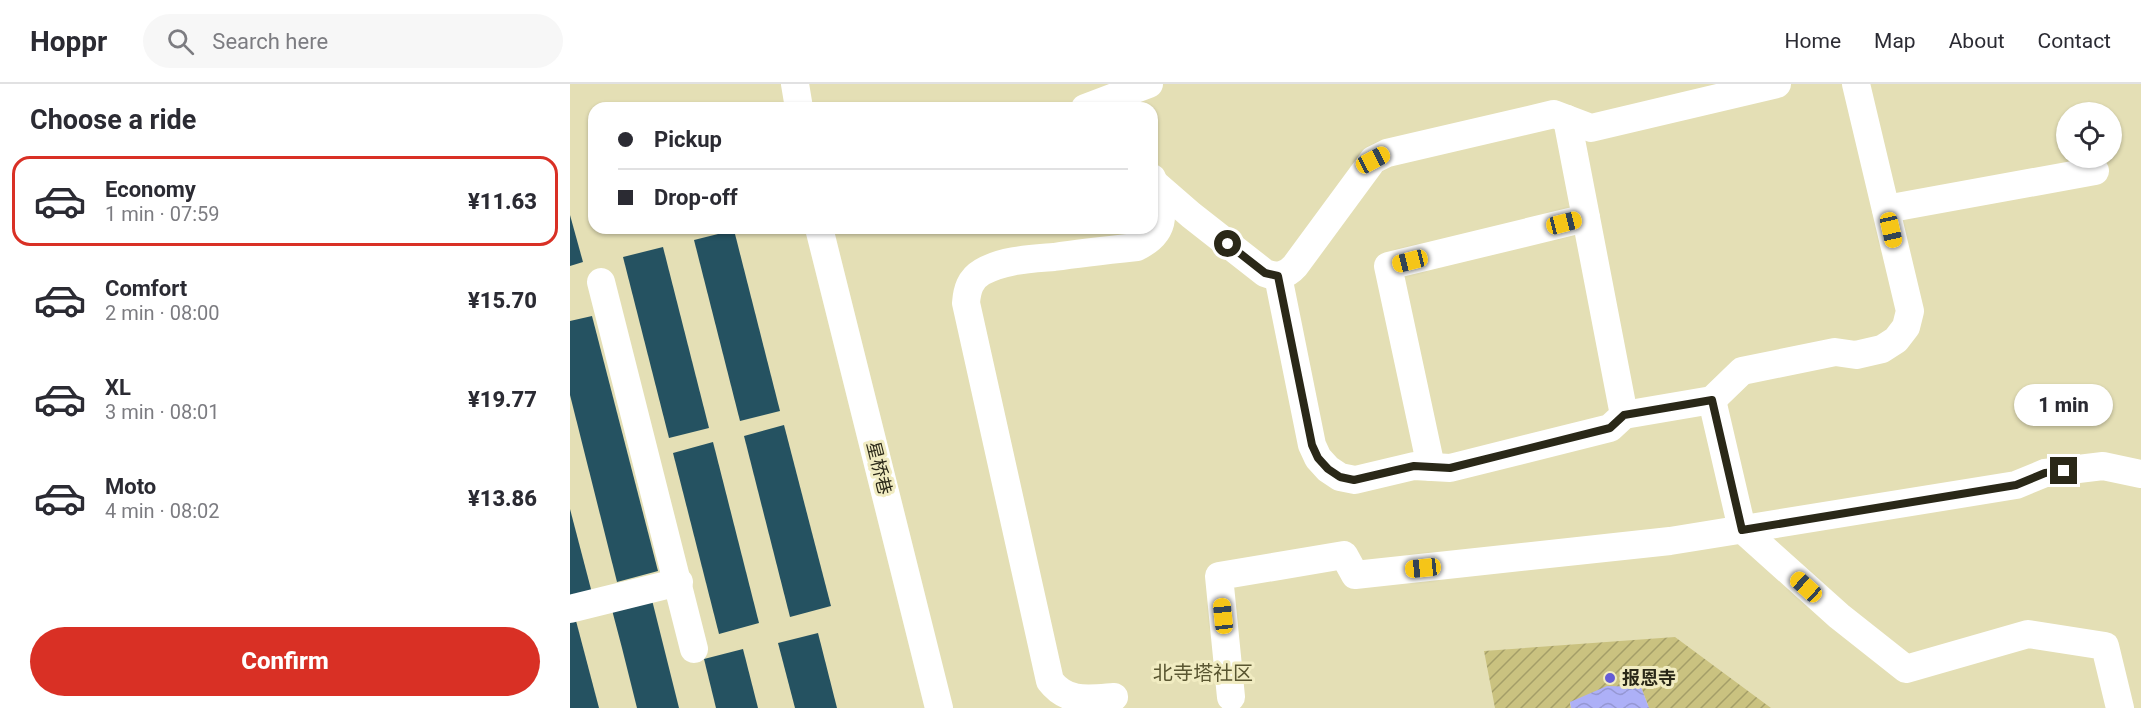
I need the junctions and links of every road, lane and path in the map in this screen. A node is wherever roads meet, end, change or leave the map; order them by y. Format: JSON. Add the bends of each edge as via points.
{"nodes":[{"id":1,"x":795,"y":84,"type":"edge"},
{"id":2,"x":1776,"y":84,"type":"edge"},
{"id":3,"x":1856,"y":84,"type":"edge"},
{"id":4,"x":1137,"y":91,"type":"edge"},
{"id":5,"x":798,"y":102,"type":"edge"},
{"id":6,"x":1103,"y":102,"type":"edge"},
{"id":7,"x":1567,"y":119,"type":"junction"},
{"id":8,"x":2095,"y":171,"type":"dead end"},
{"id":9,"x":1158,"y":185,"type":"edge"},
{"id":10,"x":1158,"y":194,"type":"edge"},
{"id":11,"x":1886,"y":209,"type":"junction"},
{"id":12,"x":1586,"y":218,"type":"junction"},
{"id":13,"x":1158,"y":229,"type":"edge"},
{"id":14,"x":820,"y":234,"type":"edge"},
{"id":15,"x":1155,"y":234,"type":"edge"},
{"id":16,"x":1278,"y":276,"type":"junction"},
{"id":17,"x":601,"y":282,"type":"dead end"},
{"id":18,"x":1712,"y":400,"type":"junction"},
{"id":19,"x":1617,"y":422,"type":"junction"},
{"id":20,"x":1431,"y":467,"type":"junction"},
{"id":21,"x":2141,"y":474,"type":"edge"},
{"id":22,"x":1742,"y":530,"type":"junction"},
{"id":23,"x":679,"y":582,"type":"junction"},
{"id":24,"x":570,"y":609,"type":"edge"},
{"id":25,"x":694,"y":649,"type":"dead end"},
{"id":26,"x":1114,"y":697,"type":"dead end"},
{"id":27,"x":1231,"y":697,"type":"dead end"},
{"id":28,"x":939,"y":708,"type":"edge"},
{"id":29,"x":2120,"y":708,"type":"edge"}],
"edges":[{"from":1,"to":5,"type":"street"},
{"from":2,"to":7,"type":"street","via":[[1591,128]]},
{"from":3,"to":11,"type":"street"},
{"from":4,"to":6,"type":"street"},
{"from":7,"to":12,"type":"street"},
{"from":7,"to":16,"type":"street","via":[[1554,114],[1387,153],[1373,160],[1295,266]]},
{"from":8,"to":11,"type":"street"},
{"from":9,"to":16,"type":"street","via":[[1265,273]]},
{"from":10,"to":13,"type":"street","via":[[1162,214]]},
{"from":11,"to":18,"type":"street","via":[[1910,311],[1906,327],[1896,340],[1882,349],[1856,355],[1834,352],[1742,371]]},
{"from":12,"to":19,"type":"street"},
{"from":12,"to":20,"type":"street","via":[[1388,266]]},
{"from":14,"to":28,"type":"street","name":"星桥巷"},
{"from":15,"to":26,"type":"street","via":[[1137,247],[991,268],[980,273],[967,291],[966,303],[1050,681],[1074,699]]},
{"from":16,"to":20,"type":"street","via":[[1312,445],[1318,458],[1340,477],[1354,480],[1414,466]]},
{"from":17,"to":23,"type":"street"},
{"from":18,"to":19,"type":"street"},
{"from":18,"to":22,"type":"street"},
{"from":19,"to":20,"type":"street","via":[[1450,468]]},
{"from":21,"to":22,"type":"street","via":[[2103,466],[2045,473],[2016,485]]},
{"from":22,"to":27,"type":"street","via":[[1355,575],[1344,555],[1219,576]]},
{"from":22,"to":29,"type":"street","via":[[1906,669],[2028,634],[2105,646]]},
{"from":23,"to":24,"type":"street"},
{"from":23,"to":25,"type":"street"}]}
